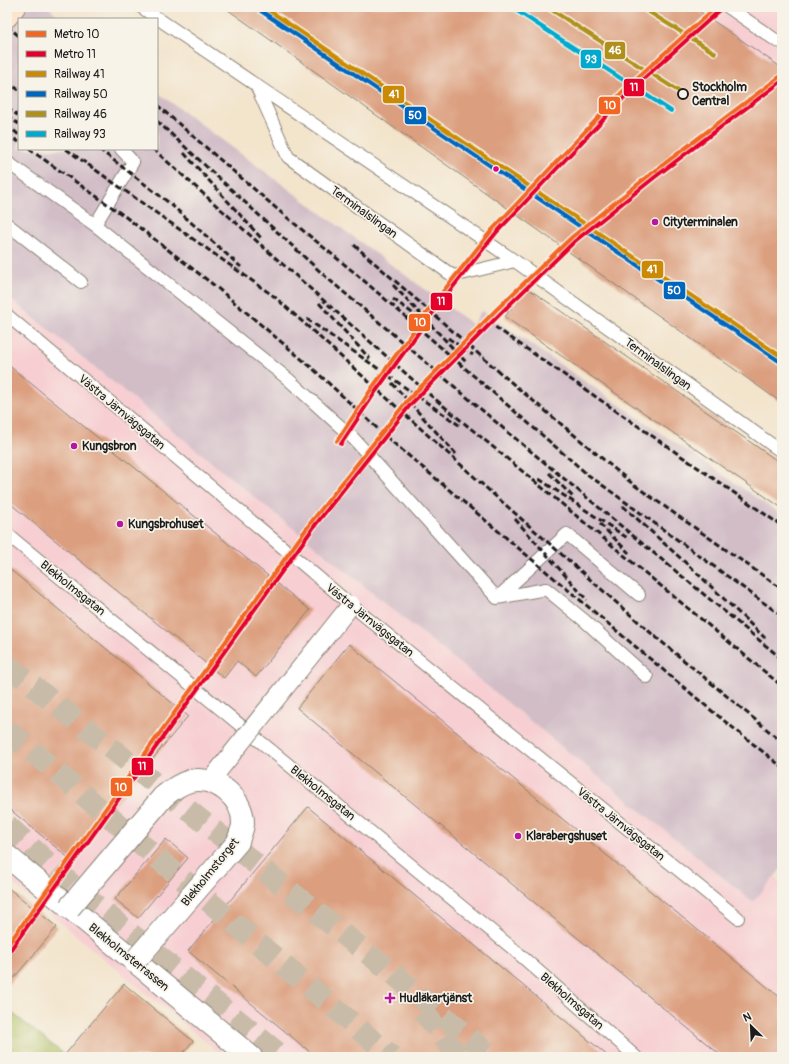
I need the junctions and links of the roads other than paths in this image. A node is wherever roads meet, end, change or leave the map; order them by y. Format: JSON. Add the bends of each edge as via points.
{"nodes":[{"id":1,"x":14,"y":7,"type":"edge"},
{"id":2,"x":141,"y":7,"type":"edge"},
{"id":3,"x":728,"y":7,"type":"edge"},
{"id":4,"x":7,"y":16,"type":"edge"},
{"id":5,"x":157,"y":18,"type":"edge"},
{"id":6,"x":158,"y":18,"type":"edge"},
{"id":7,"x":782,"y":42,"type":"edge"},
{"id":8,"x":256,"y":84,"type":"junction"},
{"id":9,"x":122,"y":150,"type":"edge"},
{"id":10,"x":7,"y":162,"type":"edge"},
{"id":11,"x":7,"y":224,"type":"edge"},
{"id":12,"x":95,"y":225,"type":"junction"},
{"id":13,"x":515,"y":261,"type":"junction"},
{"id":14,"x":81,"y":282,"type":"dead end"},
{"id":15,"x":7,"y":315,"type":"edge"},
{"id":16,"x":782,"y":452,"type":"edge"},
{"id":17,"x":7,"y":534,"type":"edge"},
{"id":18,"x":639,"y":595,"type":"dead end"},
{"id":19,"x":497,"y":598,"type":"junction"},
{"id":20,"x":351,"y":605,"type":"junction"},
{"id":21,"x":647,"y":677,"type":"dead end"},
{"id":22,"x":210,"y":781,"type":"junction"},
{"id":23,"x":7,"y":856,"type":"edge"},
{"id":24,"x":69,"y":908,"type":"junction"},
{"id":25,"x":738,"y":918,"type":"dead end"},
{"id":26,"x":134,"y":962,"type":"junction"},
{"id":27,"x":251,"y":1057,"type":"edge"},
{"id":28,"x":636,"y":1057,"type":"edge"}],
"edges":[{"from":1,"to":4,"type":"main road"},
{"from":2,"to":5,"type":"lane","name":"Terminalslingan"},
{"from":3,"to":7,"type":"lane"},
{"from":6,"to":8,"type":"lane","name":"Terminalslingan"},
{"from":8,"to":13,"type":"lane","name":"Terminalslingan"},
{"from":8,"to":13,"type":"lane","name":"Terminalslingan","via":[[288,157],[453,276]]},
{"from":9,"to":12,"type":"lane","via":[[133,162]]},
{"from":10,"to":12,"type":"lane"},
{"from":11,"to":14,"type":"lane"},
{"from":12,"to":19,"type":"lane","via":[[288,379],[354,439]]},
{"from":13,"to":16,"type":"lane","name":"Terminalslingan"},
{"from":15,"to":20,"type":"lane","name":"Västra Järnvägsgatan"},
{"from":17,"to":28,"type":"lane","name":"Blekholmsgatan","via":[[511,947]]},
{"from":18,"to":19,"type":"lane","via":[[567,534]]},
{"from":19,"to":21,"type":"lane","via":[[546,589]]},
{"from":20,"to":22,"type":"street","bridge":true},
{"from":20,"to":25,"type":"lane","name":"Västra Järnvägsgatan"},
{"from":22,"to":24,"type":"street","bridge":true,"via":[[190,781],[163,797]]},
{"from":22,"to":26,"type":"street","name":"Blekholmstorget","bridge":true,"via":[[233,797],[240,809],[244,825],[238,842]]},
{"from":23,"to":24,"type":"street","name":"Blekholmsterrassen"},
{"from":24,"to":26,"type":"street","name":"Blekholmsterrassen"},
{"from":26,"to":27,"type":"street","name":"Blekholmsterrassen"}]}
